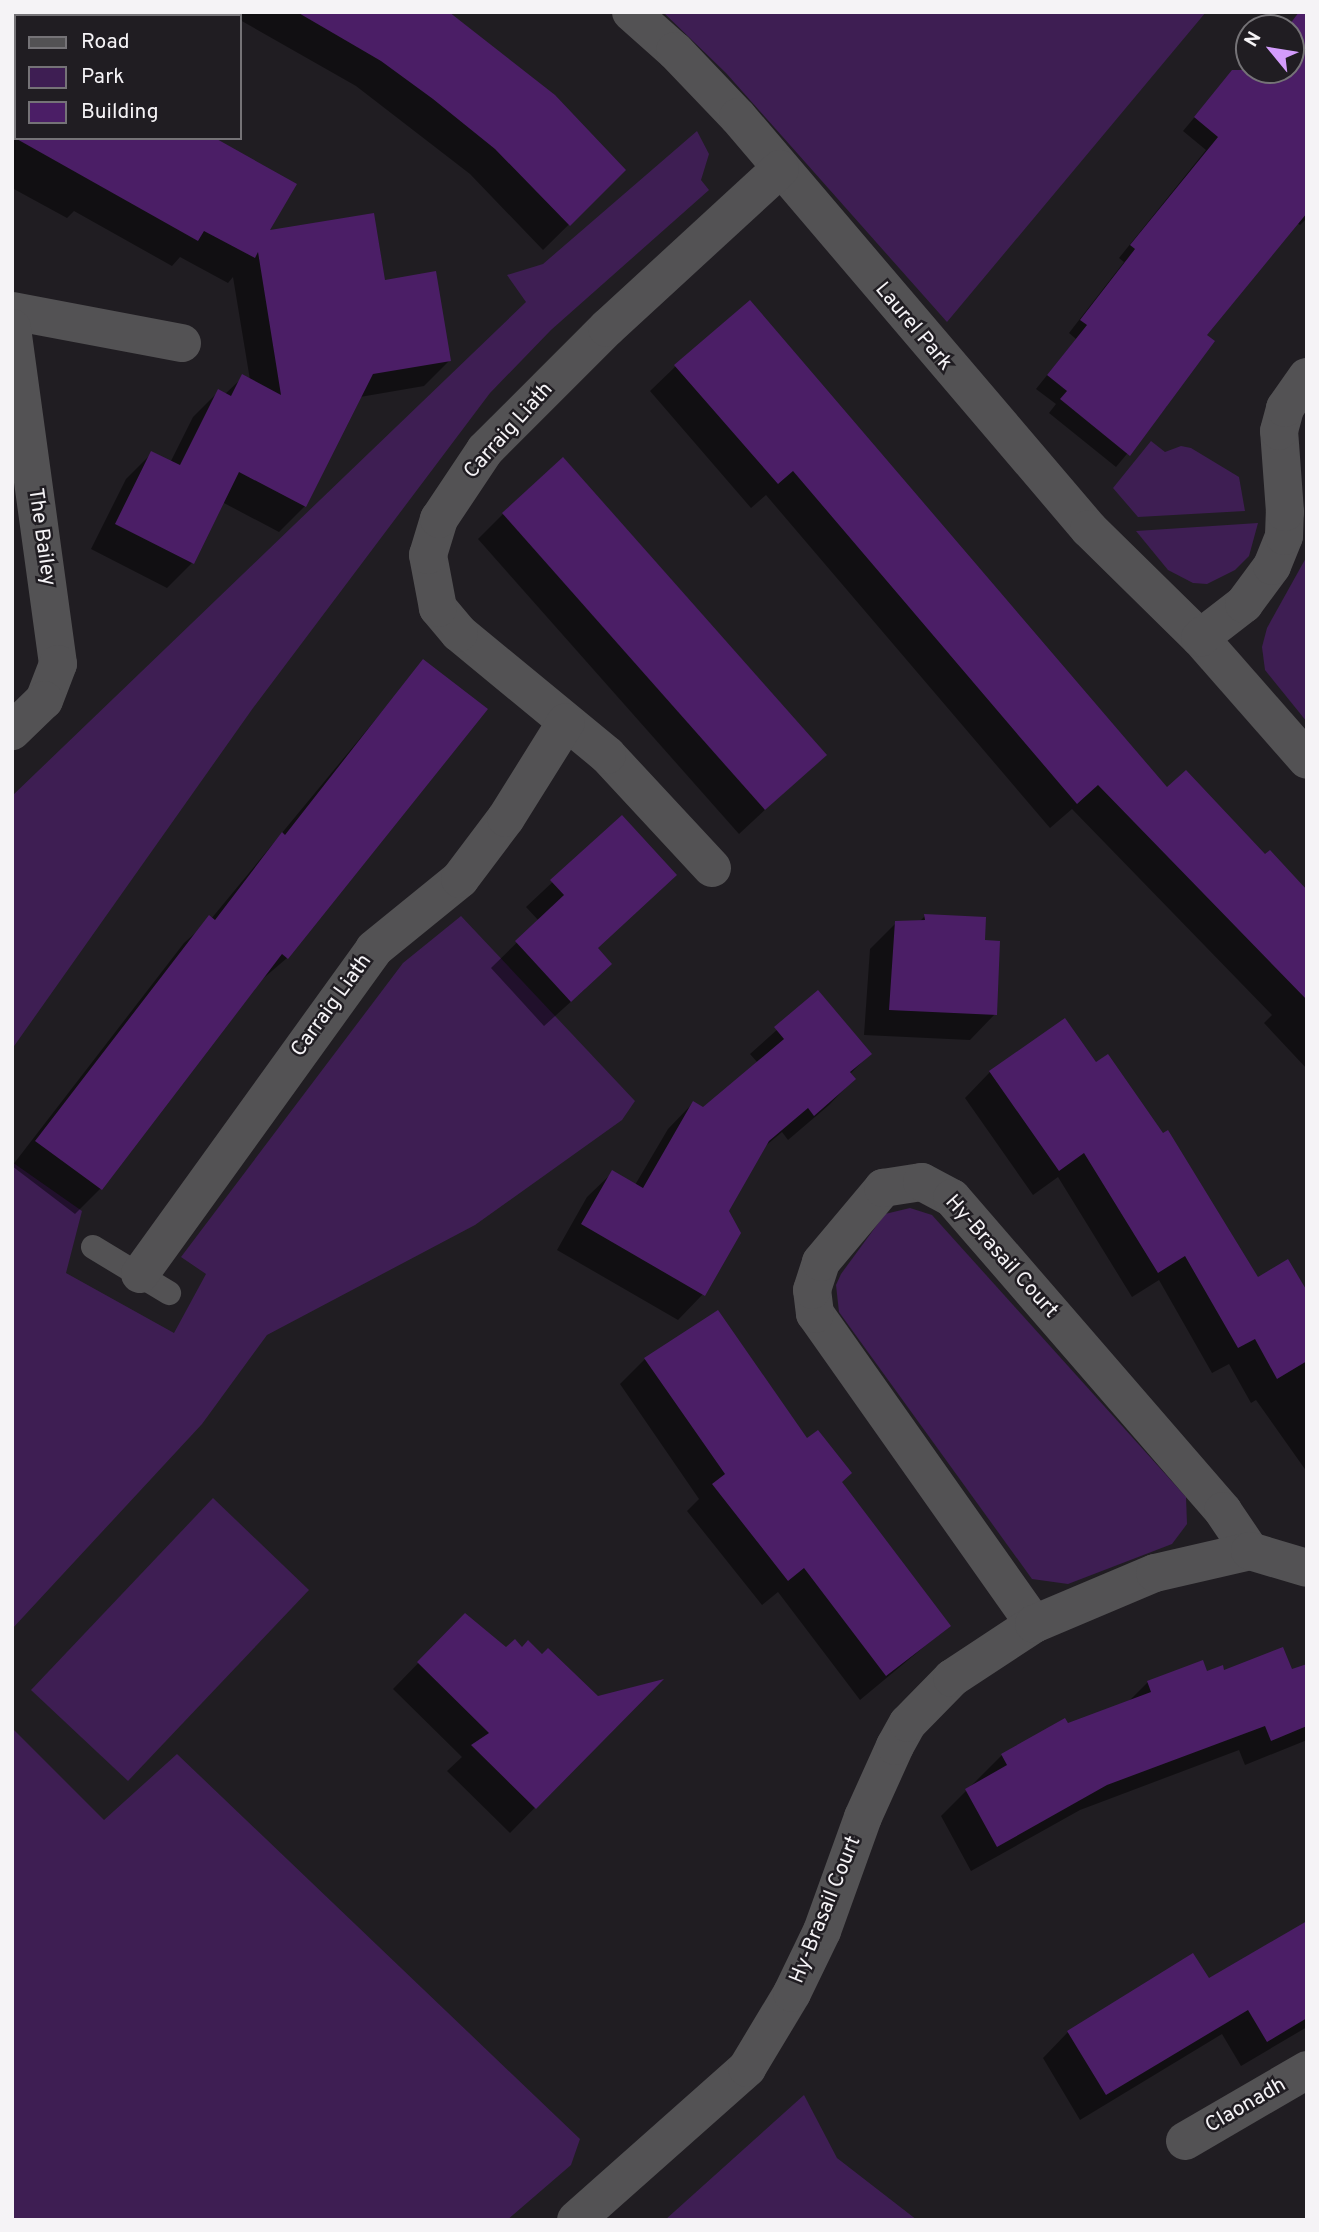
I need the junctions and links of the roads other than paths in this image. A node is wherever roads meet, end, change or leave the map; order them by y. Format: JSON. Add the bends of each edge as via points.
{"nodes":[{"id":1,"x":631,"y":12,"type":"edge"},
{"id":2,"x":780,"y":169,"type":"junction"},
{"id":3,"x":12,"y":311,"type":"edge"},
{"id":4,"x":12,"y":328,"type":"edge"},
{"id":5,"x":182,"y":343,"type":"dead end"},
{"id":6,"x":1307,"y":377,"type":"edge"},
{"id":7,"x":1200,"y":638,"type":"junction"},
{"id":8,"x":566,"y":722,"type":"junction"},
{"id":9,"x":12,"y":732,"type":"edge"},
{"id":10,"x":1307,"y":760,"type":"edge"},
{"id":11,"x":712,"y":868,"type":"dead end"},
{"id":12,"x":93,"y":1247,"type":"dead end"},
{"id":13,"x":155,"y":1284,"type":"joint"},
{"id":14,"x":1250,"y":1551,"type":"junction"},
{"id":15,"x":1307,"y":1568,"type":"edge"},
{"id":16,"x":1034,"y":1624,"type":"junction"},
{"id":17,"x":1307,"y":2070,"type":"edge"},
{"id":18,"x":1185,"y":2141,"type":"dead end"},
{"id":19,"x":576,"y":2220,"type":"edge"}],
"edges":[{"from":1,"to":2,"type":"street","name":"Laurel Park","via":[[675,51]]},
{"from":2,"to":7,"type":"street","name":"Laurel Park","via":[[1089,529]]},
{"from":2,"to":8,"type":"street","name":"Carraig Liath","via":[[518,415],[485,450],[439,519],[428,555],[438,607],[495,667]]},
{"from":3,"to":5,"type":"street"},
{"from":4,"to":9,"type":"street","name":"The Bailey","via":[[58,664],[44,700]]},
{"from":6,"to":7,"type":"street","via":[[1285,408],[1279,432],[1284,536],[1272,566],[1244,604]]},
{"from":7,"to":10,"type":"street","name":"Laurel Park"},
{"from":8,"to":11,"type":"street","name":"Carraig Liath","via":[[607,755]]},
{"from":8,"to":13,"type":"street","name":"Carraig Liath","via":[[506,818],[460,879],[374,949]]},
{"from":12,"to":13,"type":"lane"},
{"from":14,"to":15,"type":"street","name":"Hy-Brasail Court"},
{"from":14,"to":16,"type":"street","name":"Hy-Brasail Court","via":[[1155,1573]]},
{"from":14,"to":16,"type":"street","name":"Hy-Brasail Court","via":[[1223,1511],[952,1198],[922,1182],[894,1184],[873,1198],[821,1262],[813,1290],[815,1314]]},
{"from":16,"to":19,"type":"street","name":"Hy-Brasail Court","via":[[952,1678],[908,1723],[863,1817],[822,1931],[747,2068]]},
{"from":17,"to":18,"type":"street","name":"Claonadh"}]}
